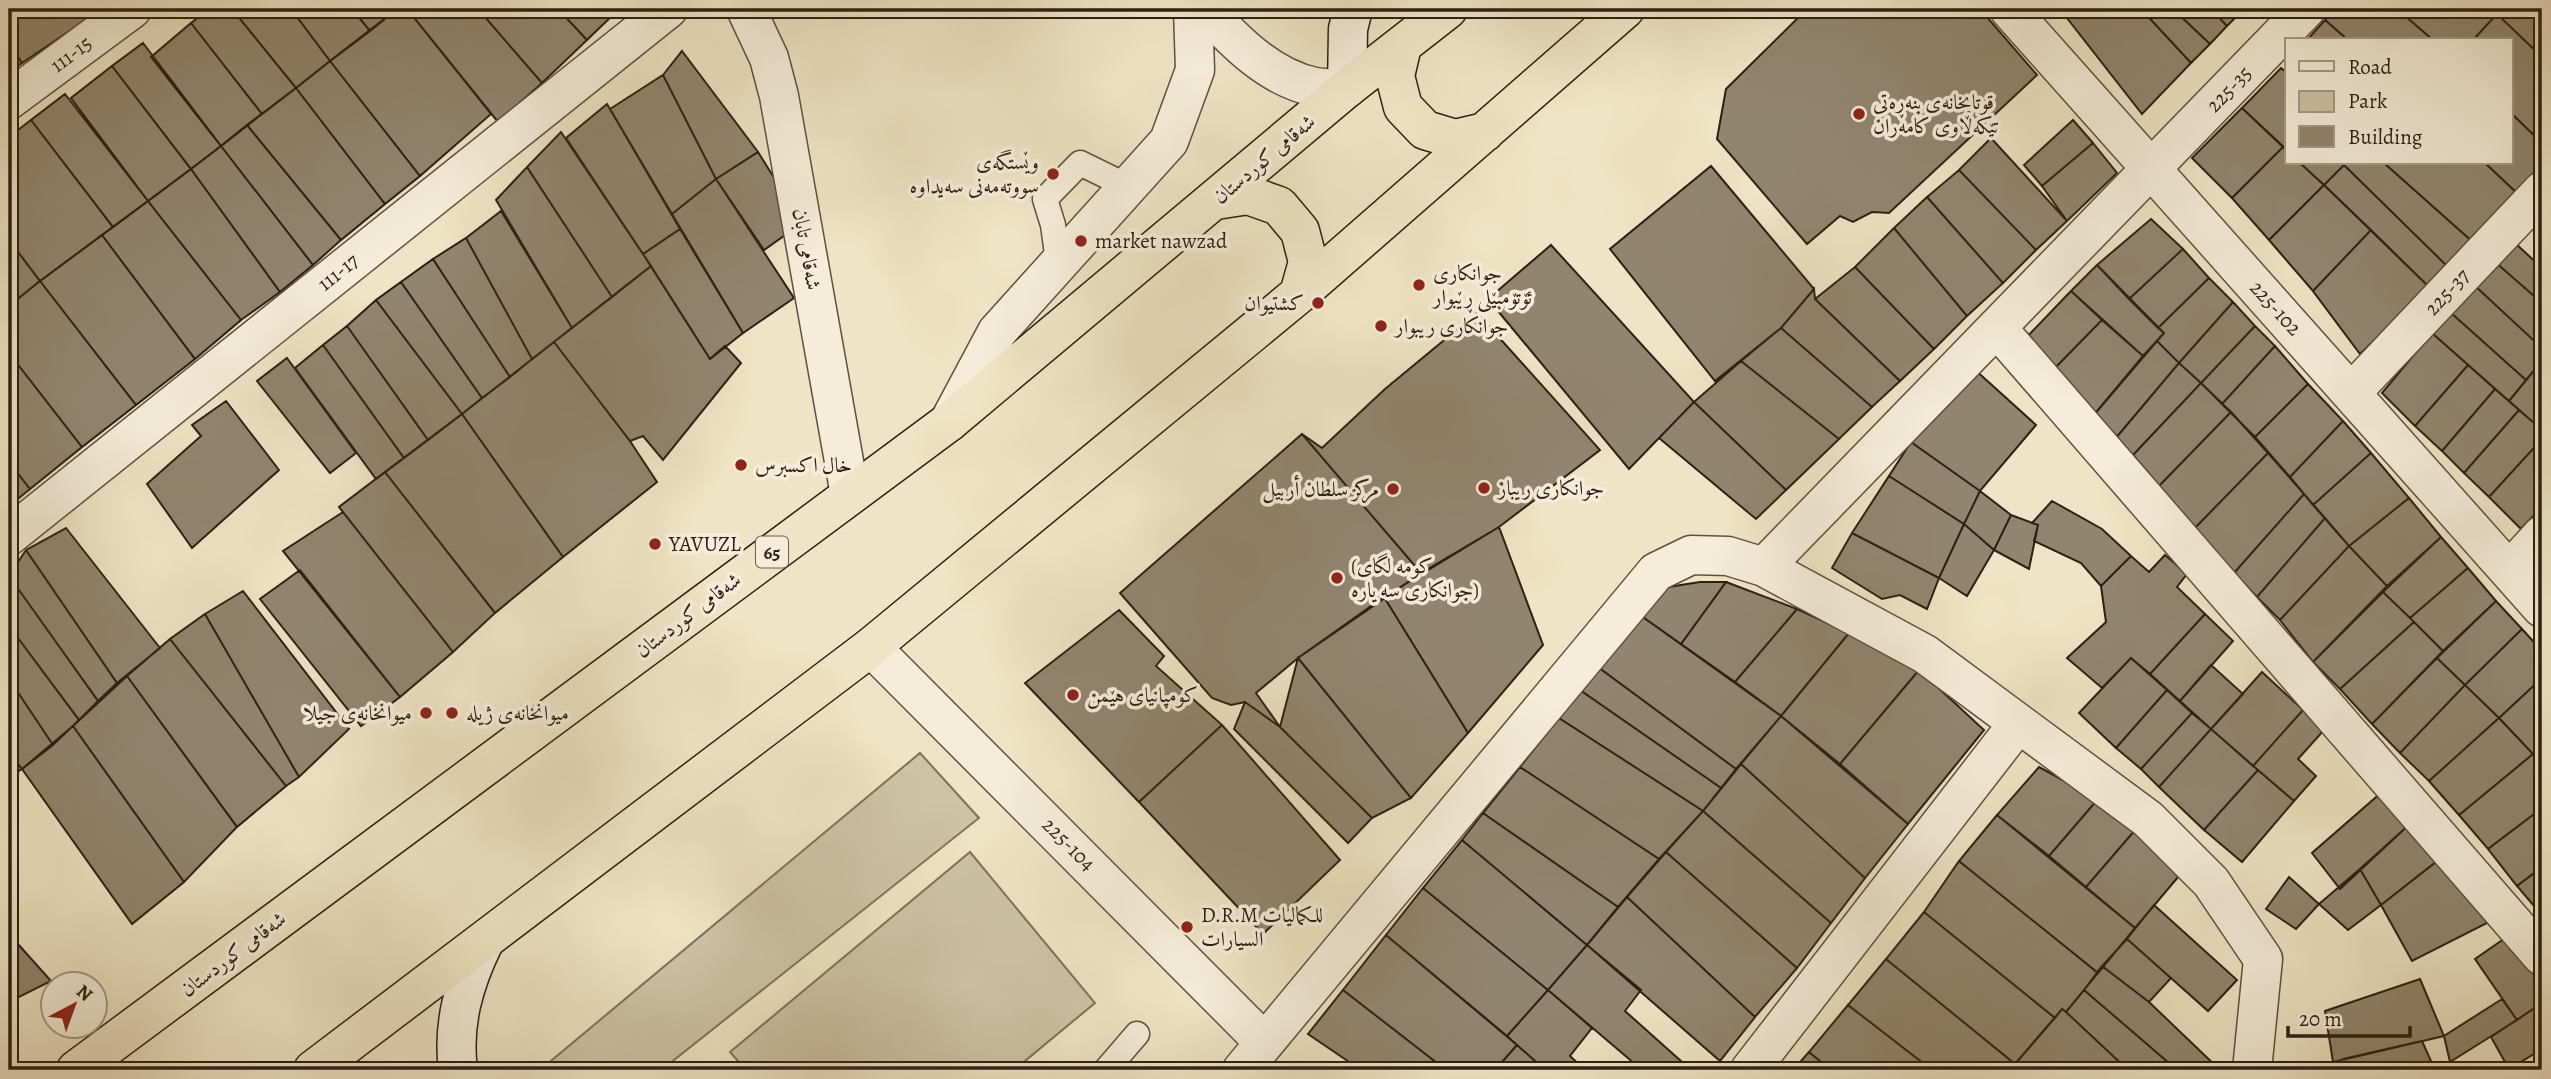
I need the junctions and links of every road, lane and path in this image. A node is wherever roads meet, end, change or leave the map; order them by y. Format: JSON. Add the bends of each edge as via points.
{"nodes":[{"id":1,"x":132,"y":9,"type":"edge"},
{"id":2,"x":668,"y":9,"type":"edge"},
{"id":3,"x":746,"y":9,"type":"edge"},
{"id":4,"x":1193,"y":9,"type":"edge"},
{"id":5,"x":1205,"y":9,"type":"edge"},
{"id":6,"x":1353,"y":9,"type":"edge"},
{"id":7,"x":1448,"y":9,"type":"edge"},
{"id":8,"x":1625,"y":9,"type":"edge"},
{"id":9,"x":2010,"y":9,"type":"edge"},
{"id":10,"x":2306,"y":9,"type":"edge"},
{"id":11,"x":1402,"y":46,"type":"junction"},
{"id":12,"x":1347,"y":88,"type":"junction"},
{"id":13,"x":9,"y":100,"type":"edge"},
{"id":14,"x":1485,"y":132,"type":"junction"},
{"id":15,"x":2153,"y":170,"type":"junction"},
{"id":16,"x":1127,"y":186,"type":"junction"},
{"id":17,"x":2542,"y":191,"type":"edge"},
{"id":18,"x":1216,"y":200,"type":"junction"},
{"id":19,"x":1058,"y":261,"type":"junction"},
{"id":20,"x":1298,"y":294,"type":"junction"},
{"id":21,"x":1997,"y":328,"type":"junction"},
{"id":22,"x":2351,"y":393,"type":"junction"},
{"id":23,"x":949,"y":422,"type":"junction"},
{"id":24,"x":850,"y":495,"type":"junction"},
{"id":25,"x":2542,"y":535,"type":"edge"},
{"id":26,"x":9,"y":536,"type":"edge"},
{"id":27,"x":1764,"y":567,"type":"junction"},
{"id":28,"x":2509,"y":571,"type":"junction"},
{"id":29,"x":2542,"y":608,"type":"edge"},
{"id":30,"x":871,"y":647,"type":"junction"},
{"id":31,"x":2017,"y":725,"type":"junction"},
{"id":32,"x":484,"y":942,"type":"junction"},
{"id":33,"x":2542,"y":956,"type":"edge"},
{"id":34,"x":1137,"y":1034,"type":"dead end"},
{"id":35,"x":1253,"y":1056,"type":"edge"},
{"id":36,"x":76,"y":1070,"type":"edge"},
{"id":37,"x":313,"y":1070,"type":"edge"},
{"id":38,"x":457,"y":1070,"type":"edge"},
{"id":39,"x":1106,"y":1070,"type":"edge"},
{"id":40,"x":1750,"y":1070,"type":"edge"},
{"id":41,"x":2252,"y":1070,"type":"edge"}],
"edges":[{"from":1,"to":13,"type":"street","name":"111-15"},
{"from":2,"to":26,"type":"street","name":"111-17"},
{"from":3,"to":24,"type":"street","name":"شەقامی تابان","via":[[769,58],[779,96]]},
{"from":4,"to":16,"type":"street","via":[[1195,70],[1169,141]]},
{"from":5,"to":12,"type":"street","via":[[1237,44],[1276,70],[1314,87]]},
{"from":6,"to":12,"type":"street"},
{"from":7,"to":11,"type":"highway","name":"شەقامی کوردستان","number":"65"},
{"from":8,"to":14,"type":"highway"},
{"from":9,"to":15,"type":"street","name":"225-102"},
{"from":10,"to":15,"type":"street","name":"225-35"},
{"from":11,"to":12,"type":"highway","name":"شەقامی کوردستان","number":"65"},
{"from":11,"to":14,"type":"highway","via":[[1395,76],[1403,107],[1425,130],[1455,139]]},
{"from":12,"to":18,"type":"highway","name":"شەقامی کوردستان","number":"65"},
{"from":14,"to":20,"type":"highway"},
{"from":15,"to":21,"type":"street","name":"225-35"},
{"from":15,"to":22,"type":"street","name":"225-102"},
{"from":16,"to":19,"type":"street"},
{"from":16,"to":19,"type":"lane","via":[[1080,163],[1045,198]]},
{"from":17,"to":22,"type":"street","name":"225-37"},
{"from":18,"to":20,"type":"highway","via":[[1248,195],[1279,206],[1300,231],[1308,262]]},
{"from":18,"to":23,"type":"highway","name":"شەقامی کوردستان","number":"65"},
{"from":19,"to":23,"type":"street","via":[[997,332]]},
{"from":20,"to":30,"type":"highway"},
{"from":21,"to":27,"type":"street","name":"225-35"},
{"from":21,"to":33,"type":"street"},
{"from":22,"to":28,"type":"street","name":"225-102"},
{"from":23,"to":24,"type":"highway","name":"شەقامی کوردستان","number":"65"},
{"from":24,"to":36,"type":"highway","name":"شەقامی کوردستان","number":"65"},
{"from":25,"to":28,"type":"street"},
{"from":27,"to":31,"type":"street","via":[[1925,654]]},
{"from":27,"to":35,"type":"street","via":[[1728,556],[1691,555],[1656,572]]},
{"from":28,"to":29,"type":"street","name":"225-102"},
{"from":30,"to":32,"type":"highway"},
{"from":30,"to":35,"type":"street","name":"225-104"},
{"from":31,"to":40,"type":"street"},
{"from":31,"to":41,"type":"street","via":[[2148,819],[2211,882],[2263,959]]},
{"from":32,"to":37,"type":"highway"},
{"from":32,"to":38,"type":"street","via":[[466,980],[459,1013]]},
{"from":34,"to":39,"type":"lane"}]}
